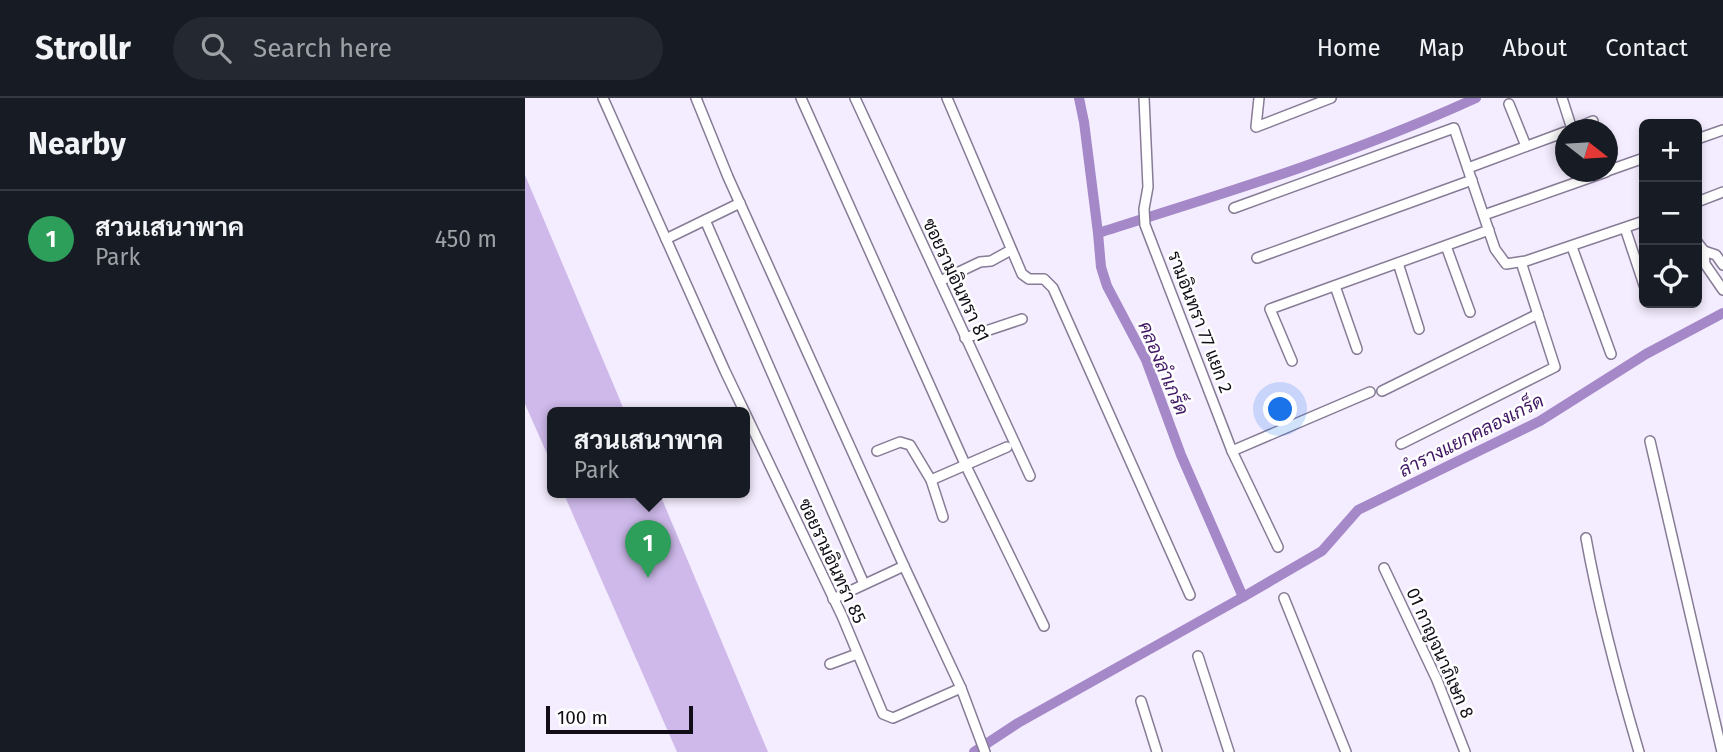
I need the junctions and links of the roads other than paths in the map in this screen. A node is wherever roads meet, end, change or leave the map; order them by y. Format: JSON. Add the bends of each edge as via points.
{"nodes":[{"id":1,"x":603,"y":98,"type":"edge"},
{"id":2,"x":696,"y":98,"type":"edge"},
{"id":3,"x":801,"y":98,"type":"edge"},
{"id":4,"x":855,"y":98,"type":"edge"},
{"id":5,"x":947,"y":98,"type":"edge"},
{"id":6,"x":1144,"y":98,"type":"edge"},
{"id":7,"x":1259,"y":98,"type":"edge"},
{"id":8,"x":1331,"y":98,"type":"edge"},
{"id":9,"x":1562,"y":98,"type":"edge"},
{"id":10,"x":1309,"y":102,"type":"edge"},
{"id":11,"x":1509,"y":104,"type":"dead end"},
{"id":12,"x":1569,"y":119,"type":"edge"},
{"id":13,"x":1723,"y":130,"type":"edge"},
{"id":14,"x":1555,"y":136,"type":"edge"},
{"id":15,"x":1702,"y":137,"type":"edge"},
{"id":16,"x":1527,"y":146,"type":"junction"},
{"id":17,"x":1639,"y":160,"type":"edge"},
{"id":18,"x":1618,"y":167,"type":"edge"},
{"id":19,"x":1468,"y":168,"type":"junction"},
{"id":20,"x":1472,"y":180,"type":"junction"},
{"id":21,"x":1576,"y":182,"type":"edge"},
{"id":22,"x":1723,"y":191,"type":"edge"},
{"id":23,"x":1702,"y":200,"type":"edge"},
{"id":24,"x":740,"y":203,"type":"junction"},
{"id":25,"x":1234,"y":208,"type":"dead end"},
{"id":26,"x":1484,"y":215,"type":"junction"},
{"id":27,"x":705,"y":220,"type":"junction"},
{"id":28,"x":1639,"y":223,"type":"edge"},
{"id":29,"x":1625,"y":228,"type":"junction"},
{"id":30,"x":1489,"y":230,"type":"junction"},
{"id":31,"x":666,"y":239,"type":"junction"},
{"id":32,"x":1699,"y":245,"type":"edge"},
{"id":33,"x":1446,"y":246,"type":"junction"},
{"id":34,"x":1572,"y":247,"type":"junction"},
{"id":35,"x":1011,"y":250,"type":"junction"},
{"id":36,"x":1704,"y":251,"type":"junction"},
{"id":37,"x":1258,"y":258,"type":"dead end"},
{"id":38,"x":1521,"y":262,"type":"junction"},
{"id":39,"x":1398,"y":263,"type":"junction"},
{"id":40,"x":1723,"y":265,"type":"edge"},
{"id":41,"x":1639,"y":270,"type":"edge"},
{"id":42,"x":940,"y":281,"type":"junction"},
{"id":43,"x":1335,"y":286,"type":"junction"},
{"id":44,"x":1723,"y":290,"type":"edge"},
{"id":45,"x":1470,"y":312,"type":"dead end"},
{"id":46,"x":1538,"y":314,"type":"junction"},
{"id":47,"x":1022,"y":318,"type":"dead end"},
{"id":48,"x":1419,"y":329,"type":"dead end"},
{"id":49,"x":965,"y":338,"type":"junction"},
{"id":50,"x":1357,"y":349,"type":"dead end"},
{"id":51,"x":1611,"y":354,"type":"dead end"},
{"id":52,"x":1292,"y":361,"type":"dead end"},
{"id":53,"x":1382,"y":391,"type":"dead end"},
{"id":54,"x":1370,"y":392,"type":"dead end"},
{"id":55,"x":742,"y":407,"type":"edge"},
{"id":56,"x":750,"y":424,"type":"edge"},
{"id":57,"x":1650,"y":441,"type":"dead end"},
{"id":58,"x":1401,"y":444,"type":"dead end"},
{"id":59,"x":1007,"y":447,"type":"dead end"},
{"id":60,"x":877,"y":451,"type":"dead end"},
{"id":61,"x":1232,"y":451,"type":"junction"},
{"id":62,"x":965,"y":464,"type":"junction"},
{"id":63,"x":1030,"y":476,"type":"dead end"},
{"id":64,"x":931,"y":480,"type":"junction"},
{"id":65,"x":943,"y":517,"type":"dead end"},
{"id":66,"x":1586,"y":538,"type":"dead end"},
{"id":67,"x":1278,"y":547,"type":"dead end"},
{"id":68,"x":904,"y":566,"type":"junction"},
{"id":69,"x":1384,"y":568,"type":"dead end"},
{"id":70,"x":864,"y":584,"type":"junction"},
{"id":71,"x":1191,"y":595,"type":"dead end"},
{"id":72,"x":833,"y":598,"type":"junction"},
{"id":73,"x":1284,"y":598,"type":"dead end"},
{"id":74,"x":1044,"y":626,"type":"dead end"},
{"id":75,"x":857,"y":654,"type":"junction"},
{"id":76,"x":1198,"y":656,"type":"dead end"},
{"id":77,"x":829,"y":664,"type":"dead end"},
{"id":78,"x":961,"y":688,"type":"junction"},
{"id":79,"x":1141,"y":701,"type":"dead end"},
{"id":80,"x":983,"y":748,"type":"edge"},
{"id":81,"x":1157,"y":752,"type":"edge"},
{"id":82,"x":1229,"y":752,"type":"edge"},
{"id":83,"x":1346,"y":752,"type":"edge"},
{"id":84,"x":1465,"y":752,"type":"edge"},
{"id":85,"x":1639,"y":752,"type":"edge"},
{"id":86,"x":1722,"y":752,"type":"edge"}],
"edges":[{"from":1,"to":31,"type":"street","name":"ซอยรามอินทรา 85"},
{"from":2,"to":24,"type":"street"},
{"from":3,"to":62,"type":"street"},
{"from":4,"to":42,"type":"street","name":"ซอยรามอินทรา 81"},
{"from":5,"to":35,"type":"street"},
{"from":6,"to":61,"type":"street","name":"รามอินทรา 77 แยก 2","via":[[1145,225]]},
{"from":7,"to":10,"type":"street","via":[[1256,127]]},
{"from":8,"to":10,"type":"street"},
{"from":9,"to":12,"type":"street"},
{"from":11,"to":16,"type":"street"},
{"from":13,"to":15,"type":"street"},
{"from":14,"to":16,"type":"street"},
{"from":16,"to":19,"type":"street"},
{"from":17,"to":18,"type":"street"},
{"from":19,"to":20,"type":"street"},
{"from":19,"to":25,"type":"street","via":[[1454,128]]},
{"from":20,"to":26,"type":"street"},
{"from":20,"to":37,"type":"street"},
{"from":21,"to":26,"type":"street"},
{"from":22,"to":23,"type":"street"},
{"from":24,"to":27,"type":"street"},
{"from":24,"to":68,"type":"street"},
{"from":26,"to":30,"type":"street"},
{"from":27,"to":31,"type":"street"},
{"from":27,"to":70,"type":"street"},
{"from":28,"to":29,"type":"street"},
{"from":29,"to":34,"type":"street"},
{"from":29,"to":41,"type":"street"},
{"from":30,"to":33,"type":"street"},
{"from":30,"to":38,"type":"street","via":[[1506,264]]},
{"from":31,"to":55,"type":"street","name":"ซอยรามอินทรา 85"},
{"from":32,"to":36,"type":"street"},
{"from":33,"to":39,"type":"street"},
{"from":33,"to":45,"type":"street"},
{"from":34,"to":38,"type":"street"},
{"from":34,"to":51,"type":"street"},
{"from":35,"to":42,"type":"street"},
{"from":35,"to":71,"type":"street","via":[[1025,278],[1044,279],[1053,288]]},
{"from":36,"to":40,"type":"street","via":[[1716,255]]},
{"from":36,"to":44,"type":"street","via":[[1705,264]]},
{"from":38,"to":46,"type":"street"},
{"from":39,"to":43,"type":"street"},
{"from":39,"to":48,"type":"street"},
{"from":42,"to":49,"type":"street","name":"ซอยรามอินทรา 81"},
{"from":43,"to":50,"type":"street"},
{"from":43,"to":52,"type":"street","via":[[1270,309]]},
{"from":46,"to":53,"type":"street"},
{"from":46,"to":58,"type":"street","via":[[1555,366]]},
{"from":47,"to":49,"type":"street"},
{"from":49,"to":63,"type":"street","name":"ซอยรามอินทรา 81"},
{"from":54,"to":61,"type":"street"},
{"from":56,"to":72,"type":"street","name":"ซอยรามอินทรา 85"},
{"from":57,"to":86,"type":"street"},
{"from":59,"to":62,"type":"street"},
{"from":60,"to":64,"type":"street","via":[[907,443]]},
{"from":61,"to":67,"type":"street","name":"รามอินทรา 77 แยก 2"},
{"from":62,"to":64,"type":"street"},
{"from":62,"to":74,"type":"street"},
{"from":64,"to":65,"type":"street"},
{"from":66,"to":85,"type":"street","via":[[1611,657]]},
{"from":68,"to":70,"type":"street"},
{"from":68,"to":78,"type":"street"},
{"from":69,"to":84,"type":"street","name":"01 กาญจนาภิเษก 8"},
{"from":70,"to":72,"type":"street"},
{"from":72,"to":75,"type":"street","name":"ซอยรามอินทรา 85"},
{"from":73,"to":83,"type":"street"},
{"from":75,"to":77,"type":"street"},
{"from":75,"to":78,"type":"street","name":"ซอยรามอินทรา 85","via":[[885,717],[893,718]]},
{"from":76,"to":82,"type":"street"},
{"from":78,"to":80,"type":"street"},
{"from":79,"to":81,"type":"street"}]}
